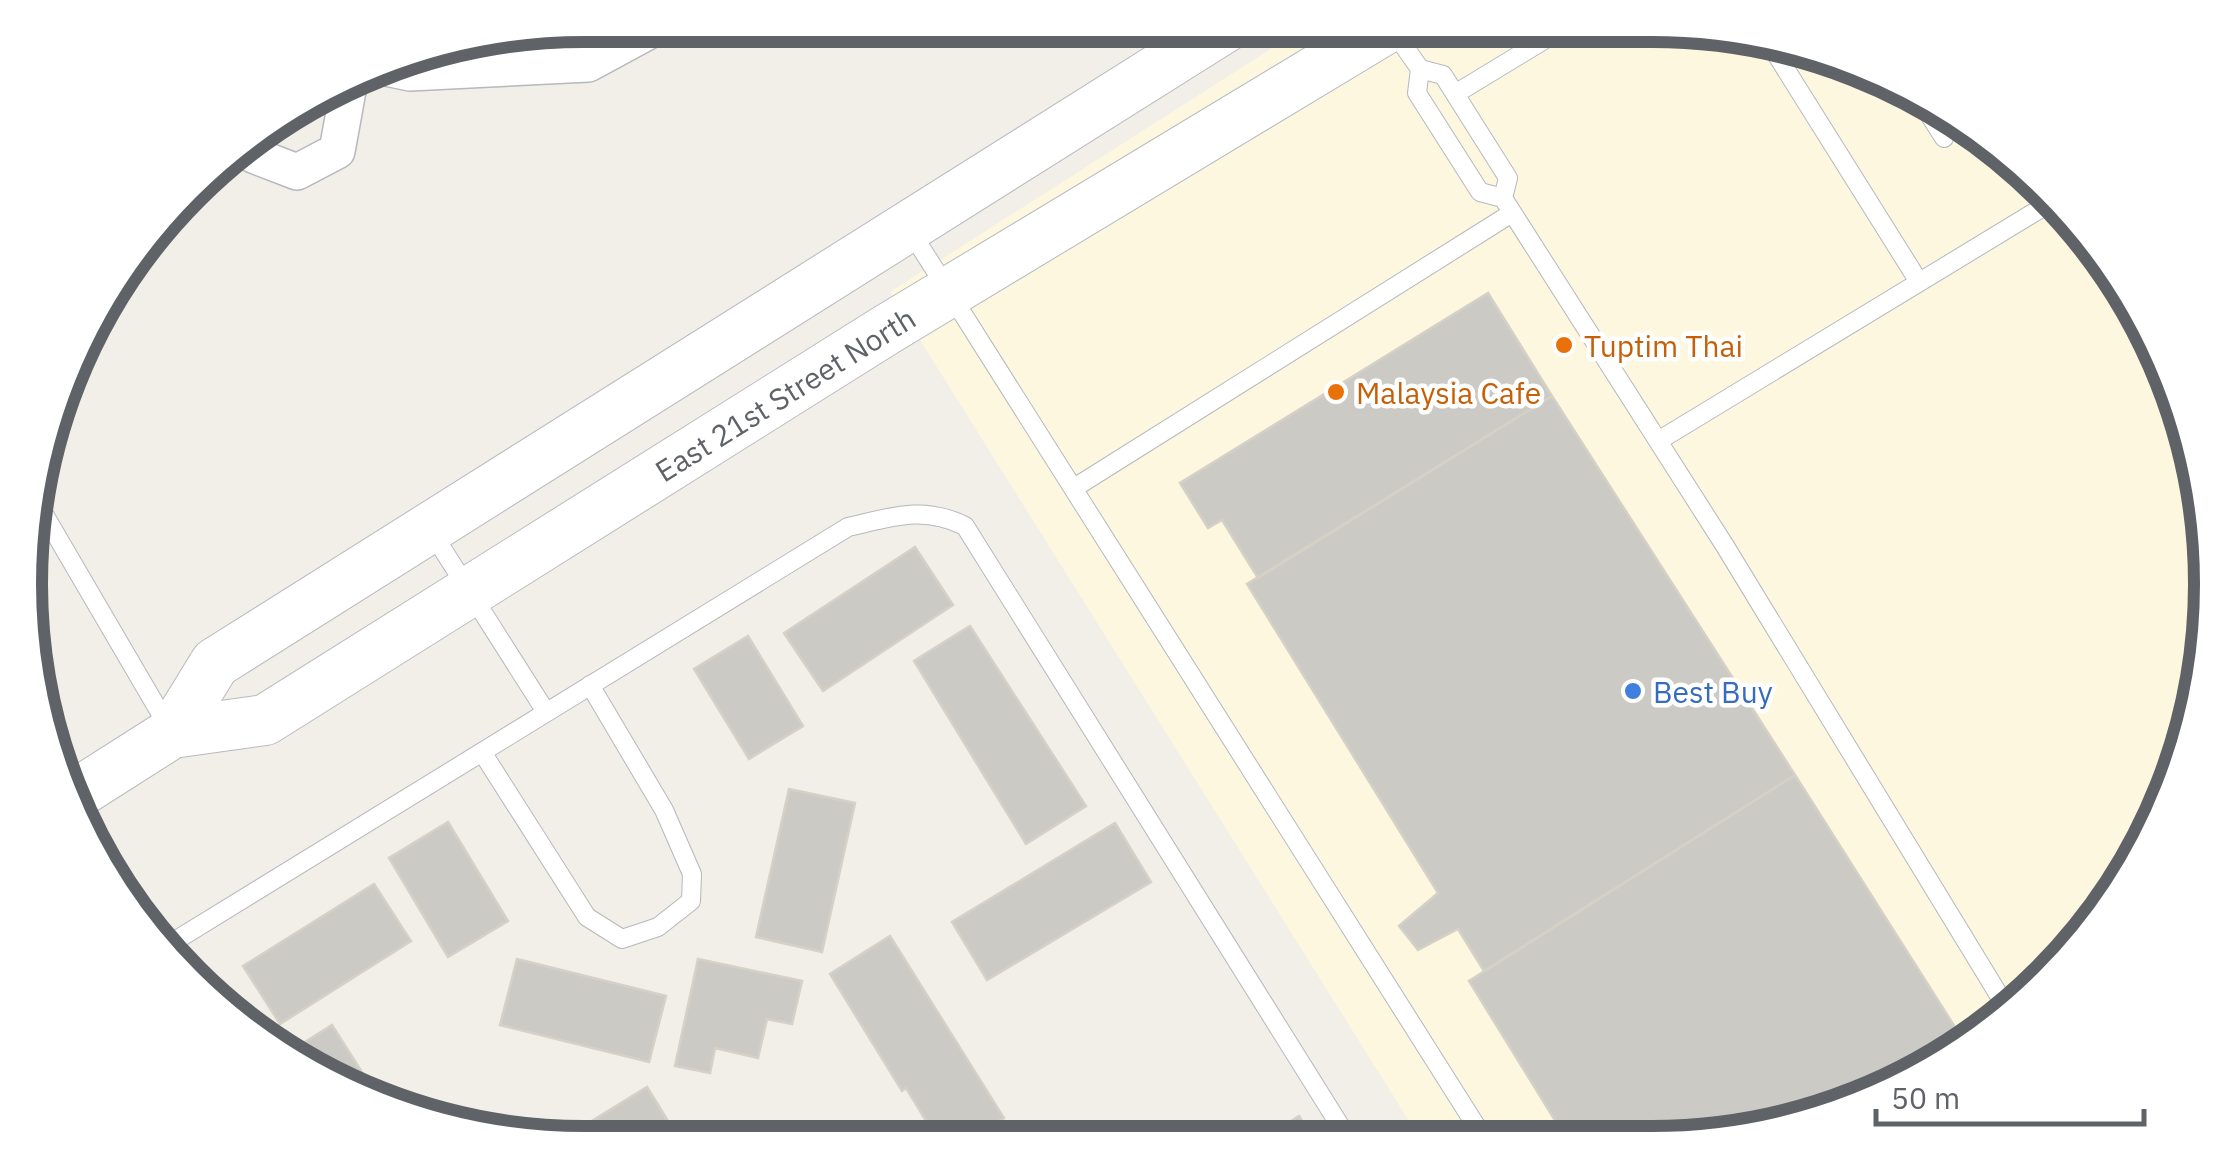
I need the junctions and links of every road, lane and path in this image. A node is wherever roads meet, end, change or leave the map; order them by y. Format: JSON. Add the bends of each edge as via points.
{"nodes":[{"id":1,"x":627,"y":43,"type":"edge"},
{"id":2,"x":1200,"y":43,"type":"edge"},
{"id":3,"x":1362,"y":43,"type":"edge"},
{"id":4,"x":1402,"y":43,"type":"edge"},
{"id":5,"x":1539,"y":43,"type":"edge"},
{"id":6,"x":1785,"y":59,"type":"edge"},
{"id":7,"x":1420,"y":69,"type":"junction"},
{"id":8,"x":407,"y":72,"type":"edge"},
{"id":9,"x":1455,"y":94,"type":"junction"},
{"id":10,"x":346,"y":98,"type":"edge"},
{"id":11,"x":1934,"y":122,"type":"edge"},
{"id":12,"x":1944,"y":138,"type":"dead end"},
{"id":13,"x":254,"y":156,"type":"edge"},
{"id":14,"x":1508,"y":205,"type":"junction"},
{"id":15,"x":2041,"y":208,"type":"edge"},
{"id":16,"x":908,"y":228,"type":"junction"},
{"id":17,"x":1919,"y":282,"type":"junction"},
{"id":18,"x":948,"y":293,"type":"junction"},
{"id":19,"x":1658,"y":441,"type":"junction"},
{"id":20,"x":1074,"y":488,"type":"junction"},
{"id":21,"x":47,"y":519,"type":"edge"},
{"id":22,"x":429,"y":528,"type":"junction"},
{"id":23,"x":469,"y":592,"type":"junction"},
{"id":24,"x":590,"y":686,"type":"junction"},
{"id":25,"x":546,"y":712,"type":"junction"},
{"id":26,"x":172,"y":733,"type":"junction"},
{"id":27,"x":482,"y":752,"type":"junction"},
{"id":28,"x":83,"y":790,"type":"edge"},
{"id":29,"x":176,"y":940,"type":"edge"},
{"id":30,"x":2001,"y":998,"type":"edge"},
{"id":31,"x":1340,"y":1126,"type":"edge"},
{"id":32,"x":1475,"y":1126,"type":"edge"}],
"edges":[{"from":1,"to":8,"type":"street","via":[[588,64]]},
{"from":2,"to":16,"type":"main road","name":"East 21st Street North"},
{"from":3,"to":18,"type":"main road","name":"East 21st Street North"},
{"from":4,"to":7,"type":"lane"},
{"from":5,"to":9,"type":"lane"},
{"from":6,"to":17,"type":"lane"},
{"from":7,"to":9,"type":"lane","via":[[1442,75]]},
{"from":7,"to":14,"type":"lane","via":[[1417,93],[1441,132],[1480,192]]},
{"from":9,"to":14,"type":"lane","via":[[1508,178]]},
{"from":10,"to":13,"type":"street","via":[[337,151],[297,172]]},
{"from":11,"to":12,"type":"lane"},
{"from":14,"to":19,"type":"lane"},
{"from":14,"to":20,"type":"lane"},
{"from":15,"to":17,"type":"lane"},
{"from":16,"to":18,"type":"lane"},
{"from":16,"to":22,"type":"main road","name":"East 21st Street North"},
{"from":17,"to":19,"type":"lane"},
{"from":18,"to":20,"type":"lane"},
{"from":18,"to":23,"type":"main road","name":"East 21st Street North"},
{"from":19,"to":30,"type":"lane"},
{"from":20,"to":32,"type":"lane"},
{"from":21,"to":26,"type":"lane"},
{"from":22,"to":23,"type":"lane"},
{"from":22,"to":26,"type":"main road","name":"East 21st Street North","via":[[216,662]]},
{"from":23,"to":25,"type":"lane"},
{"from":23,"to":26,"type":"main road","name":"East 21st Street North","via":[[266,720]]},
{"from":24,"to":25,"type":"lane"},
{"from":24,"to":27,"type":"lane","via":[[664,810],[692,874],[691,901],[658,928],[622,939],[587,917]]},
{"from":24,"to":31,"type":"lane","via":[[848,527],[908,514],[943,515],[965,526]]},
{"from":25,"to":27,"type":"lane"},
{"from":26,"to":28,"type":"main road","name":"East 21st Street North"},
{"from":27,"to":29,"type":"lane"}]}
